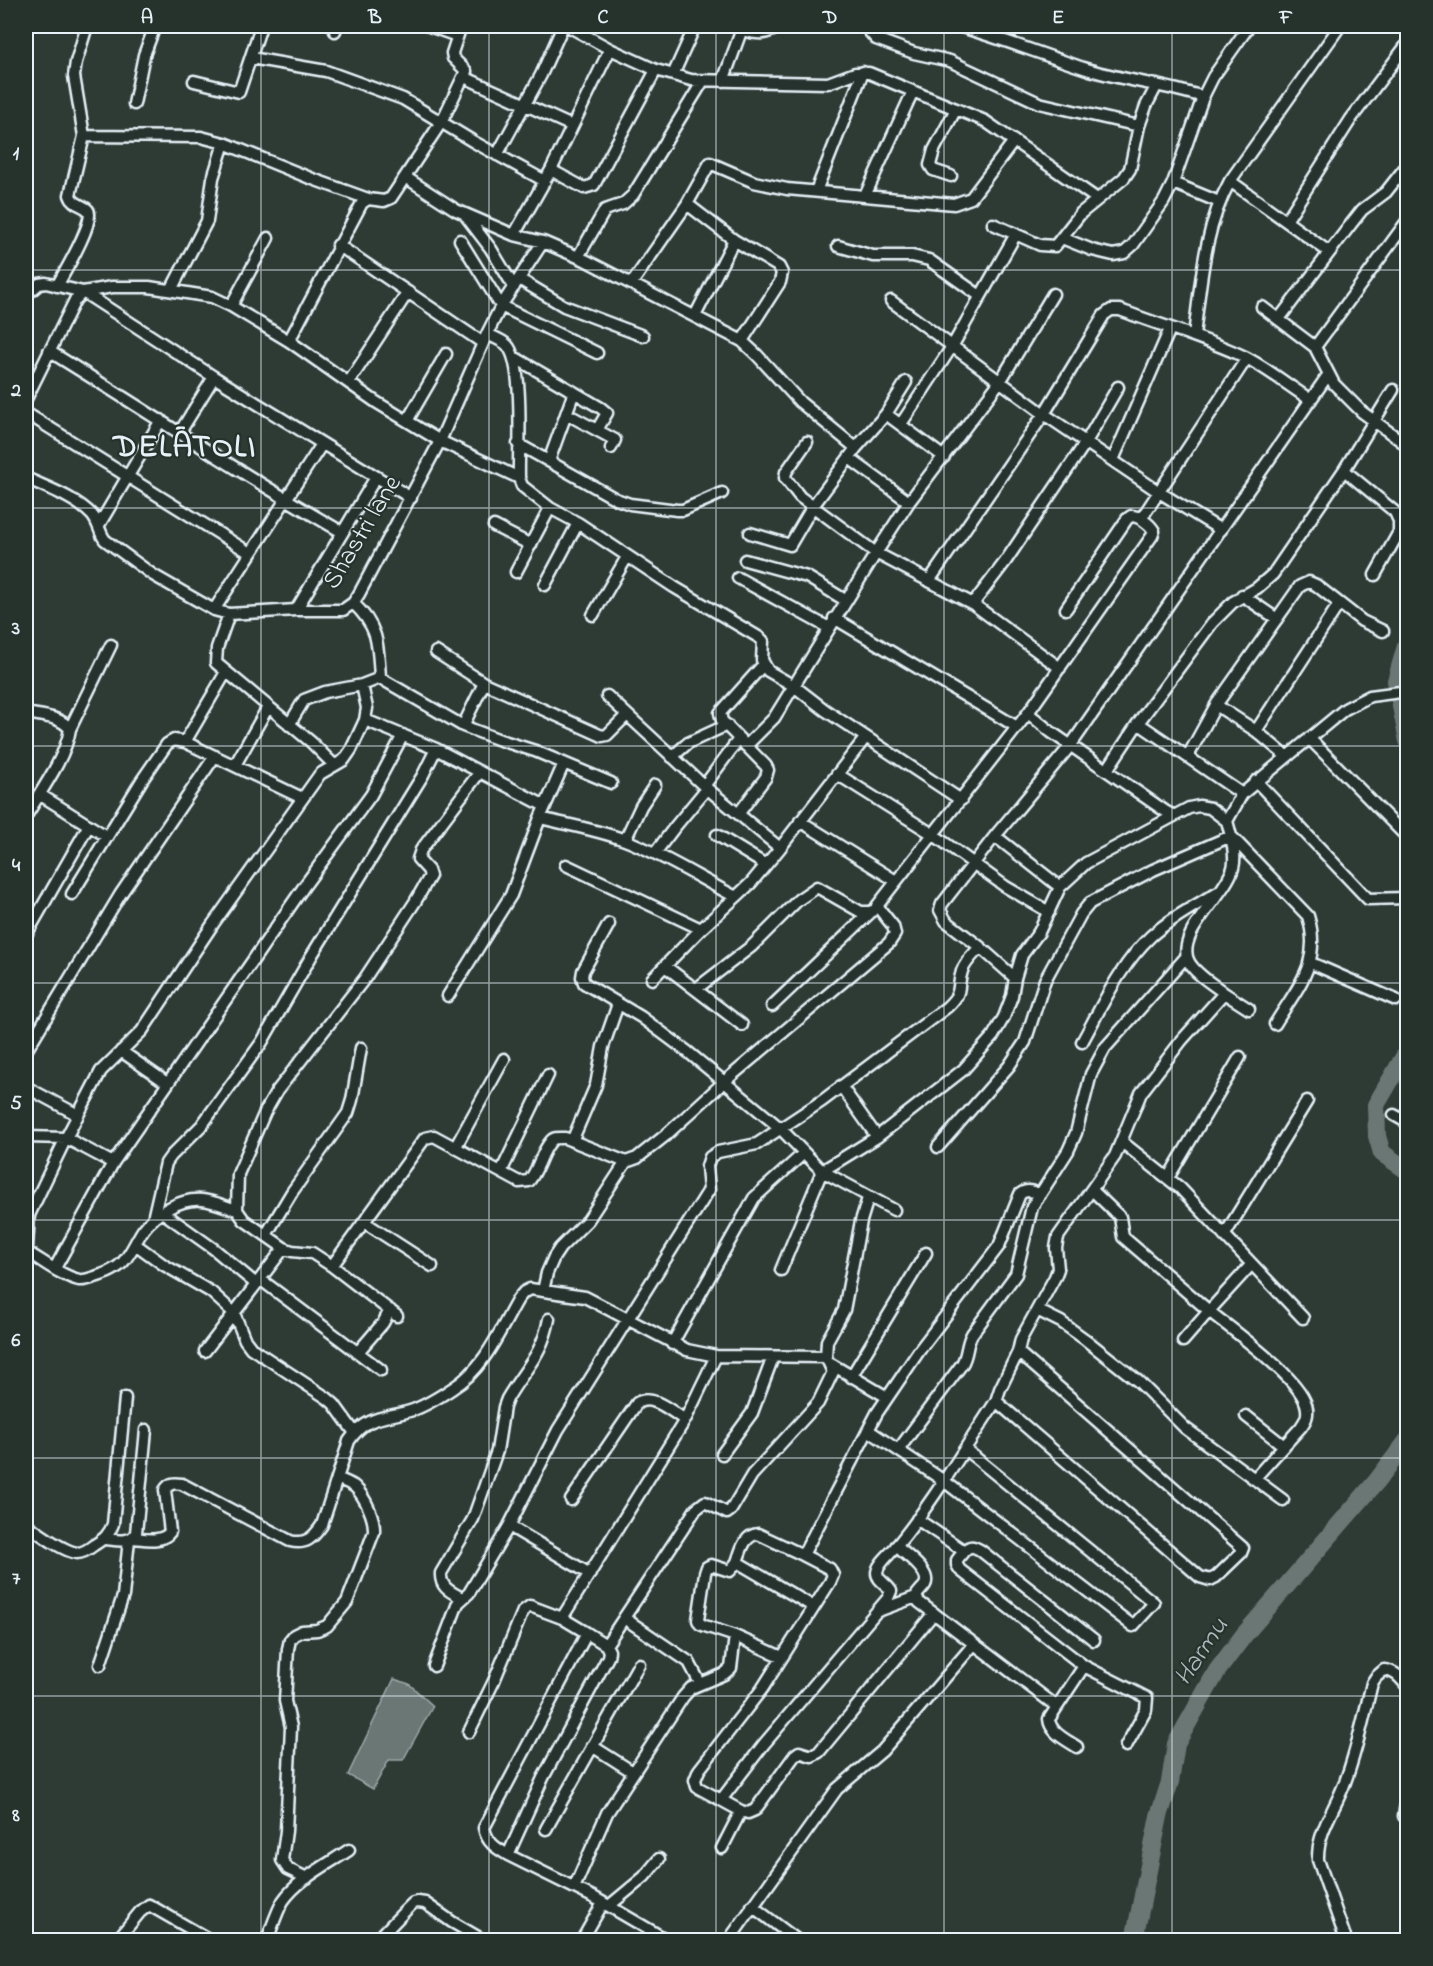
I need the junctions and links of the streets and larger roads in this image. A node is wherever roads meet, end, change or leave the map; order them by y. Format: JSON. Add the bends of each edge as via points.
{"nodes":[{"id":1,"x":87,"y":26,"type":"edge"},
{"id":2,"x":155,"y":26,"type":"edge"},
{"id":3,"x":261,"y":26,"type":"edge"},
{"id":4,"x":429,"y":26,"type":"edge"},
{"id":5,"x":562,"y":26,"type":"edge"},
{"id":6,"x":568,"y":26,"type":"edge"},
{"id":7,"x":695,"y":26,"type":"edge"},
{"id":8,"x":781,"y":26,"type":"edge"},
{"id":9,"x":869,"y":26,"type":"edge"},
{"id":10,"x":958,"y":26,"type":"edge"},
{"id":11,"x":990,"y":26,"type":"edge"},
{"id":12,"x":1249,"y":26,"type":"edge"},
{"id":13,"x":1340,"y":26,"type":"edge"},
{"id":14,"x":742,"y":28,"type":"edge"},
{"id":15,"x":459,"y":31,"type":"edge"},
{"id":16,"x":979,"y":32,"type":"junction"},
{"id":17,"x":1407,"y":43,"type":"edge"},
{"id":18,"x":610,"y":49,"type":"junction"},
{"id":19,"x":251,"y":58,"type":"junction"},
{"id":20,"x":656,"y":70,"type":"junction"},
{"id":21,"x":862,"y":72,"type":"junction"},
{"id":22,"x":673,"y":75,"type":"junction"},
{"id":23,"x":464,"y":77,"type":"junction"},
{"id":24,"x":194,"y":81,"type":"dead end"},
{"id":25,"x":704,"y":81,"type":"junction"},
{"id":26,"x":723,"y":81,"type":"junction"},
{"id":27,"x":1157,"y":85,"type":"junction"},
{"id":28,"x":913,"y":91,"type":"junction"},
{"id":29,"x":1203,"y":97,"type":"junction"},
{"id":30,"x":134,"y":104,"type":"dead end"},
{"id":31,"x":525,"y":106,"type":"junction"},
{"id":32,"x":956,"y":109,"type":"junction"},
{"id":33,"x":442,"y":121,"type":"junction"},
{"id":34,"x":572,"y":126,"type":"junction"},
{"id":35,"x":1139,"y":126,"type":"junction"},
{"id":36,"x":84,"y":136,"type":"junction"},
{"id":37,"x":1014,"y":141,"type":"junction"},
{"id":38,"x":224,"y":143,"type":"junction"},
{"id":39,"x":497,"y":155,"type":"junction"},
{"id":40,"x":1407,"y":164,"type":"edge"},
{"id":41,"x":550,"y":170,"type":"junction"},
{"id":42,"x":951,"y":176,"type":"dead end"},
{"id":43,"x":405,"y":177,"type":"junction"},
{"id":44,"x":545,"y":181,"type":"junction"},
{"id":45,"x":1230,"y":181,"type":"junction"},
{"id":46,"x":1173,"y":183,"type":"junction"},
{"id":47,"x":816,"y":191,"type":"junction"},
{"id":48,"x":865,"y":196,"type":"junction"},
{"id":49,"x":1208,"y":198,"type":"junction"},
{"id":50,"x":368,"y":199,"type":"junction"},
{"id":51,"x":1097,"y":199,"type":"junction"},
{"id":52,"x":687,"y":204,"type":"junction"},
{"id":53,"x":464,"y":213,"type":"junction"},
{"id":54,"x":1407,"y":220,"type":"edge"},
{"id":55,"x":1286,"y":222,"type":"junction"},
{"id":56,"x":993,"y":224,"type":"dead end"},
{"id":57,"x":1016,"y":234,"type":"junction"},
{"id":58,"x":514,"y":235,"type":"junction"},
{"id":59,"x":268,"y":238,"type":"dead end"},
{"id":60,"x":1062,"y":238,"type":"junction"},
{"id":61,"x":460,"y":240,"type":"dead end"},
{"id":62,"x":734,"y":240,"type":"junction"},
{"id":63,"x":543,"y":242,"type":"junction"},
{"id":64,"x":338,"y":245,"type":"junction"},
{"id":65,"x":838,"y":246,"type":"dead end"},
{"id":66,"x":1329,"y":252,"type":"junction"},
{"id":67,"x":578,"y":257,"type":"junction"},
{"id":68,"x":516,"y":283,"type":"junction"},
{"id":69,"x":632,"y":283,"type":"junction"},
{"id":70,"x":57,"y":286,"type":"junction"},
{"id":71,"x":171,"y":290,"type":"junction"},
{"id":72,"x":83,"y":292,"type":"junction"},
{"id":73,"x":408,"y":292,"type":"junction"},
{"id":74,"x":26,"y":294,"type":"edge"},
{"id":75,"x":1053,"y":294,"type":"dead end"},
{"id":76,"x":980,"y":296,"type":"junction"},
{"id":77,"x":891,"y":301,"type":"dead end"},
{"id":78,"x":231,"y":306,"type":"junction"},
{"id":79,"x":501,"y":306,"type":"junction"},
{"id":80,"x":1262,"y":307,"type":"dead end"},
{"id":81,"x":695,"y":316,"type":"junction"},
{"id":82,"x":1279,"y":319,"type":"junction"},
{"id":83,"x":1170,"y":329,"type":"junction"},
{"id":84,"x":1194,"y":335,"type":"junction"},
{"id":85,"x":643,"y":336,"type":"dead end"},
{"id":86,"x":485,"y":338,"type":"junction"},
{"id":87,"x":289,"y":341,"type":"junction"},
{"id":88,"x":741,"y":341,"type":"junction"},
{"id":89,"x":953,"y":345,"type":"junction"},
{"id":90,"x":1314,"y":347,"type":"junction"},
{"id":91,"x":49,"y":351,"type":"junction"},
{"id":92,"x":597,"y":353,"type":"dead end"},
{"id":93,"x":446,"y":354,"type":"dead end"},
{"id":94,"x":514,"y":357,"type":"junction"},
{"id":95,"x":1247,"y":358,"type":"junction"},
{"id":96,"x":1328,"y":375,"type":"junction"},
{"id":97,"x":214,"y":377,"type":"junction"},
{"id":98,"x":1001,"y":380,"type":"junction"},
{"id":99,"x":349,"y":382,"type":"junction"},
{"id":100,"x":906,"y":382,"type":"dead end"},
{"id":101,"x":1118,"y":387,"type":"dead end"},
{"id":102,"x":1393,"y":390,"type":"dead end"},
{"id":103,"x":574,"y":392,"type":"junction"},
{"id":104,"x":26,"y":399,"type":"edge"},
{"id":105,"x":1311,"y":400,"type":"junction"},
{"id":106,"x":26,"y":413,"type":"edge"},
{"id":107,"x":567,"y":414,"type":"junction"},
{"id":108,"x":886,"y":414,"type":"junction"},
{"id":109,"x":1044,"y":414,"type":"junction"},
{"id":110,"x":161,"y":420,"type":"junction"},
{"id":111,"x":407,"y":421,"type":"junction"},
{"id":112,"x":1374,"y":421,"type":"junction"},
{"id":113,"x":901,"y":424,"type":"junction"},
{"id":114,"x":597,"y":430,"type":"junction"},
{"id":115,"x":180,"y":432,"type":"junction"},
{"id":116,"x":440,"y":441,"type":"junction"},
{"id":117,"x":807,"y":442,"type":"dead end"},
{"id":118,"x":1086,"y":442,"type":"junction"},
{"id":119,"x":322,"y":444,"type":"junction"},
{"id":120,"x":518,"y":444,"type":"junction"},
{"id":121,"x":1407,"y":446,"type":"edge"},
{"id":122,"x":611,"y":448,"type":"dead end"},
{"id":123,"x":856,"y":448,"type":"junction"},
{"id":124,"x":944,"y":457,"type":"junction"},
{"id":125,"x":849,"y":458,"type":"junction"},
{"id":126,"x":1113,"y":460,"type":"junction"},
{"id":127,"x":549,"y":461,"type":"junction"},
{"id":128,"x":1344,"y":471,"type":"junction"},
{"id":129,"x":376,"y":477,"type":"junction"},
{"id":130,"x":26,"y":478,"type":"edge"},
{"id":131,"x":128,"y":478,"type":"junction"},
{"id":132,"x":519,"y":478,"type":"junction"},
{"id":133,"x":1159,"y":492,"type":"junction"},
{"id":134,"x":722,"y":493,"type":"dead end"},
{"id":135,"x":411,"y":498,"type":"junction"},
{"id":136,"x":285,"y":500,"type":"junction"},
{"id":137,"x":909,"y":502,"type":"junction"},
{"id":138,"x":813,"y":506,"type":"junction"},
{"id":139,"x":550,"y":508,"type":"junction"},
{"id":140,"x":1142,"y":519,"type":"junction"},
{"id":141,"x":578,"y":523,"type":"junction"},
{"id":142,"x":99,"y":525,"type":"junction"},
{"id":143,"x":494,"y":526,"type":"dead end"},
{"id":144,"x":1221,"y":530,"type":"junction"},
{"id":145,"x":342,"y":532,"type":"junction"},
{"id":146,"x":750,"y":533,"type":"dead end"},
{"id":147,"x":531,"y":545,"type":"junction"},
{"id":148,"x":250,"y":553,"type":"junction"},
{"id":149,"x":876,"y":553,"type":"junction"},
{"id":150,"x":627,"y":557,"type":"junction"},
{"id":151,"x":745,"y":560,"type":"dead end"},
{"id":152,"x":516,"y":572,"type":"dead end"},
{"id":153,"x":1375,"y":575,"type":"dead end"},
{"id":154,"x":738,"y":578,"type":"dead end"},
{"id":155,"x":928,"y":581,"type":"junction"},
{"id":156,"x":545,"y":585,"type":"dead end"},
{"id":157,"x":1242,"y":595,"type":"junction"},
{"id":158,"x":845,"y":600,"type":"junction"},
{"id":159,"x":353,"y":603,"type":"junction"},
{"id":160,"x":973,"y":604,"type":"junction"},
{"id":161,"x":1339,"y":604,"type":"junction"},
{"id":162,"x":1066,"y":609,"type":"dead end"},
{"id":163,"x":214,"y":610,"type":"junction"},
{"id":164,"x":296,"y":610,"type":"junction"},
{"id":165,"x":229,"y":614,"type":"junction"},
{"id":166,"x":593,"y":615,"type":"dead end"},
{"id":167,"x":1277,"y":619,"type":"junction"},
{"id":168,"x":832,"y":623,"type":"junction"},
{"id":169,"x":1383,"y":631,"type":"dead end"},
{"id":170,"x":111,"y":645,"type":"dead end"},
{"id":171,"x":436,"y":652,"type":"dead end"},
{"id":172,"x":763,"y":665,"type":"junction"},
{"id":173,"x":1060,"y":668,"type":"junction"},
{"id":174,"x":226,"y":672,"type":"junction"},
{"id":175,"x":380,"y":678,"type":"junction"},
{"id":176,"x":484,"y":683,"type":"junction"},
{"id":177,"x":362,"y":685,"type":"junction"},
{"id":178,"x":794,"y":686,"type":"junction"},
{"id":179,"x":1406,"y":691,"type":"edge"},
{"id":180,"x":607,"y":696,"type":"dead end"},
{"id":181,"x":1216,"y":705,"type":"junction"},
{"id":182,"x":268,"y":707,"type":"junction"},
{"id":183,"x":26,"y":713,"type":"edge"},
{"id":184,"x":1028,"y":714,"type":"junction"},
{"id":185,"x":627,"y":715,"type":"junction"},
{"id":186,"x":365,"y":720,"type":"junction"},
{"id":187,"x":1138,"y":723,"type":"junction"},
{"id":188,"x":289,"y":725,"type":"junction"},
{"id":189,"x":463,"y":726,"type":"junction"},
{"id":190,"x":727,"y":726,"type":"junction"},
{"id":191,"x":1017,"y":727,"type":"junction"},
{"id":192,"x":70,"y":729,"type":"junction"},
{"id":193,"x":1256,"y":731,"type":"junction"},
{"id":194,"x":403,"y":735,"type":"junction"},
{"id":195,"x":866,"y":737,"type":"junction"},
{"id":196,"x":1309,"y":738,"type":"junction"},
{"id":197,"x":186,"y":742,"type":"junction"},
{"id":198,"x":742,"y":742,"type":"junction"},
{"id":199,"x":1071,"y":745,"type":"junction"},
{"id":200,"x":436,"y":749,"type":"junction"},
{"id":201,"x":215,"y":756,"type":"junction"},
{"id":202,"x":1188,"y":756,"type":"junction"},
{"id":203,"x":1286,"y":756,"type":"junction"},
{"id":204,"x":672,"y":757,"type":"junction"},
{"id":205,"x":564,"y":763,"type":"junction"},
{"id":206,"x":235,"y":765,"type":"junction"},
{"id":207,"x":334,"y":765,"type":"junction"},
{"id":208,"x":1107,"y":771,"type":"junction"},
{"id":209,"x":479,"y":773,"type":"junction"},
{"id":210,"x":837,"y":774,"type":"junction"},
{"id":211,"x":1256,"y":781,"type":"junction"},
{"id":212,"x":611,"y":783,"type":"dead end"},
{"id":213,"x":656,"y":785,"type":"dead end"},
{"id":214,"x":705,"y":787,"type":"junction"},
{"id":215,"x":39,"y":794,"type":"junction"},
{"id":216,"x":1242,"y":794,"type":"junction"},
{"id":217,"x":302,"y":798,"type":"junction"},
{"id":218,"x":961,"y":800,"type":"junction"},
{"id":219,"x":545,"y":807,"type":"junction"},
{"id":220,"x":739,"y":813,"type":"junction"},
{"id":221,"x":26,"y":816,"type":"edge"},
{"id":222,"x":1174,"y":816,"type":"junction"},
{"id":223,"x":540,"y":818,"type":"junction"},
{"id":224,"x":800,"y":821,"type":"junction"},
{"id":225,"x":1227,"y":821,"type":"junction"},
{"id":226,"x":89,"y":825,"type":"junction"},
{"id":227,"x":1404,"y":834,"type":"dead end"},
{"id":228,"x":717,"y":835,"type":"dead end"},
{"id":229,"x":934,"y":835,"type":"junction"},
{"id":230,"x":106,"y":836,"type":"junction"},
{"id":231,"x":995,"y":836,"type":"junction"},
{"id":232,"x":1231,"y":836,"type":"junction"},
{"id":233,"x":625,"y":840,"type":"junction"},
{"id":234,"x":780,"y":848,"type":"junction"},
{"id":235,"x":655,"y":853,"type":"junction"},
{"id":236,"x":974,"y":864,"type":"junction"},
{"id":237,"x":566,"y":865,"type":"dead end"},
{"id":238,"x":766,"y":865,"type":"junction"},
{"id":239,"x":896,"y":881,"type":"junction"},
{"id":240,"x":1060,"y":887,"type":"junction"},
{"id":241,"x":1223,"y":889,"type":"junction"},
{"id":242,"x":72,"y":894,"type":"dead end"},
{"id":243,"x":736,"y":897,"type":"junction"},
{"id":244,"x":1406,"y":898,"type":"dead end"},
{"id":245,"x":874,"y":909,"type":"junction"},
{"id":246,"x":1049,"y":912,"type":"junction"},
{"id":247,"x":609,"y":924,"type":"dead end"},
{"id":248,"x":701,"y":930,"type":"junction"},
{"id":249,"x":26,"y":935,"type":"edge"},
{"id":250,"x":980,"y":947,"type":"junction"},
{"id":251,"x":1186,"y":957,"type":"junction"},
{"id":252,"x":1311,"y":963,"type":"junction"},
{"id":253,"x":665,"y":966,"type":"junction"},
{"id":254,"x":1015,"y":978,"type":"junction"},
{"id":255,"x":652,"y":979,"type":"dead end"},
{"id":256,"x":696,"y":989,"type":"junction"},
{"id":257,"x":1224,"y":993,"type":"junction"},
{"id":258,"x":448,"y":996,"type":"dead end"},
{"id":259,"x":1396,"y":1000,"type":"dead end"},
{"id":260,"x":618,"y":1004,"type":"junction"},
{"id":261,"x":772,"y":1006,"type":"dead end"},
{"id":262,"x":1249,"y":1009,"type":"dead end"},
{"id":263,"x":1275,"y":1024,"type":"dead end"},
{"id":264,"x":742,"y":1025,"type":"dead end"},
{"id":265,"x":1082,"y":1041,"type":"dead end"},
{"id":266,"x":361,"y":1047,"type":"dead end"},
{"id":267,"x":26,"y":1051,"type":"edge"},
{"id":268,"x":121,"y":1051,"type":"junction"},
{"id":269,"x":1240,"y":1057,"type":"dead end"},
{"id":270,"x":504,"y":1059,"type":"dead end"},
{"id":271,"x":548,"y":1075,"type":"dead end"},
{"id":272,"x":724,"y":1082,"type":"junction"},
{"id":273,"x":167,"y":1083,"type":"junction"},
{"id":274,"x":841,"y":1086,"type":"junction"},
{"id":275,"x":26,"y":1087,"type":"edge"},
{"id":276,"x":1307,"y":1101,"type":"dead end"},
{"id":277,"x":78,"y":1115,"type":"junction"},
{"id":278,"x":1394,"y":1115,"type":"dead end"},
{"id":279,"x":1407,"y":1123,"type":"edge"},
{"id":280,"x":780,"y":1128,"type":"junction"},
{"id":281,"x":26,"y":1137,"type":"edge"},
{"id":282,"x":877,"y":1137,"type":"junction"},
{"id":283,"x":66,"y":1138,"type":"junction"},
{"id":284,"x":572,"y":1141,"type":"junction"},
{"id":285,"x":1122,"y":1142,"type":"junction"},
{"id":286,"x":938,"y":1147,"type":"dead end"},
{"id":287,"x":455,"y":1148,"type":"junction"},
{"id":288,"x":804,"y":1153,"type":"junction"},
{"id":289,"x":626,"y":1162,"type":"junction"},
{"id":290,"x":113,"y":1163,"type":"junction"},
{"id":291,"x":822,"y":1171,"type":"junction"},
{"id":292,"x":501,"y":1172,"type":"junction"},
{"id":293,"x":1168,"y":1178,"type":"junction"},
{"id":294,"x":1092,"y":1190,"type":"junction"},
{"id":295,"x":1040,"y":1195,"type":"junction"},
{"id":296,"x":868,"y":1198,"type":"junction"},
{"id":297,"x":237,"y":1210,"type":"junction"},
{"id":298,"x":894,"y":1210,"type":"dead end"},
{"id":299,"x":158,"y":1215,"type":"junction"},
{"id":300,"x":364,"y":1222,"type":"junction"},
{"id":301,"x":266,"y":1235,"type":"junction"},
{"id":302,"x":1224,"y":1236,"type":"junction"},
{"id":303,"x":135,"y":1244,"type":"junction"},
{"id":304,"x":284,"y":1248,"type":"junction"},
{"id":305,"x":27,"y":1252,"type":"edge"},
{"id":306,"x":926,"y":1253,"type":"dead end"},
{"id":307,"x":26,"y":1265,"type":"edge"},
{"id":308,"x":1251,"y":1265,"type":"junction"},
{"id":309,"x":332,"y":1266,"type":"junction"},
{"id":310,"x":432,"y":1266,"type":"dead end"},
{"id":311,"x":55,"y":1269,"type":"junction"},
{"id":312,"x":781,"y":1270,"type":"dead end"},
{"id":313,"x":258,"y":1281,"type":"junction"},
{"id":314,"x":543,"y":1291,"type":"junction"},
{"id":315,"x":1037,"y":1310,"type":"junction"},
{"id":316,"x":1209,"y":1311,"type":"junction"},
{"id":317,"x":234,"y":1313,"type":"junction"},
{"id":318,"x":1304,"y":1318,"type":"dead end"},
{"id":319,"x":549,"y":1319,"type":"dead end"},
{"id":320,"x":628,"y":1319,"type":"junction"},
{"id":321,"x":1183,"y":1341,"type":"dead end"},
{"id":322,"x":672,"y":1344,"type":"junction"},
{"id":323,"x":205,"y":1351,"type":"dead end"},
{"id":324,"x":358,"y":1352,"type":"junction"},
{"id":325,"x":1018,"y":1352,"type":"junction"},
{"id":326,"x":716,"y":1356,"type":"junction"},
{"id":327,"x":773,"y":1357,"type":"junction"},
{"id":328,"x":828,"y":1361,"type":"junction"},
{"id":329,"x":381,"y":1370,"type":"dead end"},
{"id":330,"x":851,"y":1377,"type":"junction"},
{"id":331,"x":886,"y":1397,"type":"junction"},
{"id":332,"x":125,"y":1398,"type":"dead end"},
{"id":333,"x":996,"y":1401,"type":"junction"},
{"id":334,"x":1246,"y":1416,"type":"dead end"},
{"id":335,"x":686,"y":1420,"type":"junction"},
{"id":336,"x":146,"y":1430,"type":"dead end"},
{"id":337,"x":868,"y":1430,"type":"junction"},
{"id":338,"x":355,"y":1432,"type":"junction"},
{"id":339,"x":1284,"y":1446,"type":"junction"},
{"id":340,"x":899,"y":1449,"type":"junction"},
{"id":341,"x":966,"y":1450,"type":"junction"},
{"id":342,"x":722,"y":1454,"type":"dead end"},
{"id":343,"x":337,"y":1478,"type":"junction"},
{"id":344,"x":1254,"y":1479,"type":"junction"},
{"id":345,"x":944,"y":1481,"type":"junction"},
{"id":346,"x":571,"y":1500,"type":"dead end"},
{"id":347,"x":1283,"y":1500,"type":"dead end"},
{"id":348,"x":917,"y":1519,"type":"junction"},
{"id":349,"x":26,"y":1524,"type":"edge"},
{"id":350,"x":509,"y":1526,"type":"junction"},
{"id":351,"x":105,"y":1539,"type":"junction"},
{"id":352,"x":131,"y":1539,"type":"junction"},
{"id":353,"x":896,"y":1546,"type":"junction"},
{"id":354,"x":964,"y":1551,"type":"junction"},
{"id":355,"x":802,"y":1555,"type":"junction"},
{"id":356,"x":737,"y":1562,"type":"junction"},
{"id":357,"x":590,"y":1574,"type":"junction"},
{"id":358,"x":462,"y":1598,"type":"junction"},
{"id":359,"x":916,"y":1598,"type":"junction"},
{"id":360,"x":814,"y":1607,"type":"junction"},
{"id":361,"x":878,"y":1611,"type":"junction"},
{"id":362,"x":934,"y":1613,"type":"junction"},
{"id":363,"x":562,"y":1618,"type":"junction"},
{"id":364,"x":624,"y":1618,"type":"junction"},
{"id":365,"x":587,"y":1633,"type":"junction"},
{"id":366,"x":735,"y":1636,"type":"junction"},
{"id":367,"x":1094,"y":1640,"type":"dead end"},
{"id":368,"x":974,"y":1644,"type":"junction"},
{"id":369,"x":606,"y":1645,"type":"junction"},
{"id":370,"x":782,"y":1657,"type":"junction"},
{"id":371,"x":639,"y":1664,"type":"dead end"},
{"id":372,"x":100,"y":1665,"type":"dead end"},
{"id":373,"x":434,"y":1666,"type":"dead end"},
{"id":374,"x":1084,"y":1666,"type":"junction"},
{"id":375,"x":700,"y":1683,"type":"junction"},
{"id":376,"x":1407,"y":1687,"type":"edge"},
{"id":377,"x":1056,"y":1706,"type":"junction"},
{"id":378,"x":469,"y":1732,"type":"dead end"},
{"id":379,"x":592,"y":1746,"type":"junction"},
{"id":380,"x":1126,"y":1746,"type":"dead end"},
{"id":381,"x":1077,"y":1747,"type":"dead end"},
{"id":382,"x":633,"y":1772,"type":"junction"},
{"id":383,"x":1407,"y":1791,"type":"edge"},
{"id":384,"x":721,"y":1800,"type":"junction"},
{"id":385,"x":741,"y":1811,"type":"junction"},
{"id":386,"x":1404,"y":1816,"type":"dead end"},
{"id":387,"x":546,"y":1829,"type":"dead end"},
{"id":388,"x":722,"y":1848,"type":"dead end"},
{"id":389,"x":349,"y":1850,"type":"dead end"},
{"id":390,"x":508,"y":1855,"type":"junction"},
{"id":391,"x":659,"y":1859,"type":"dead end"},
{"id":392,"x":307,"y":1878,"type":"junction"},
{"id":393,"x":574,"y":1887,"type":"junction"},
{"id":394,"x":606,"y":1905,"type":"junction"},
{"id":395,"x":752,"y":1906,"type":"junction"},
{"id":396,"x":117,"y":1941,"type":"edge"},
{"id":397,"x":210,"y":1941,"type":"edge"},
{"id":398,"x":267,"y":1941,"type":"edge"},
{"id":399,"x":377,"y":1941,"type":"edge"},
{"id":400,"x":483,"y":1941,"type":"edge"},
{"id":401,"x":582,"y":1941,"type":"edge"},
{"id":402,"x":667,"y":1941,"type":"edge"},
{"id":403,"x":729,"y":1941,"type":"edge"},
{"id":404,"x":797,"y":1941,"type":"edge"},
{"id":405,"x":1346,"y":1941,"type":"edge"}],
"edges":[{"from":1,"to":36,"type":"street","via":[[74,76]]},
{"from":2,"to":30,"type":"street","via":[[144,55]]},
{"from":3,"to":19,"type":"street"},
{"from":4,"to":15,"type":"street"},
{"from":5,"to":31,"type":"street"},
{"from":6,"to":18,"type":"street"},
{"from":7,"to":22,"type":"street"},
{"from":8,"to":14,"type":"street","via":[[763,34]]},
{"from":9,"to":35,"type":"street","via":[[876,39],[950,61],[1039,103]]},
{"from":10,"to":16,"type":"street"},
{"from":11,"to":16,"type":"street"},
{"from":12,"to":29,"type":"street"},
{"from":13,"to":45,"type":"street"},
{"from":14,"to":26,"type":"street"},
{"from":15,"to":23,"type":"street","via":[[452,53],[466,71]]},
{"from":16,"to":27,"type":"street","via":[[1122,79]]},
{"from":17,"to":55,"type":"street","via":[[1352,119]]},
{"from":18,"to":20,"type":"street"},
{"from":18,"to":34,"type":"street"},
{"from":19,"to":24,"type":"street","via":[[239,92]]},
{"from":19,"to":33,"type":"street","via":[[326,71],[403,99]]},
{"from":20,"to":22,"type":"street"},
{"from":20,"to":41,"type":"street","via":[[594,185],[584,188]]},
{"from":21,"to":26,"type":"street","via":[[828,82]]},
{"from":21,"to":28,"type":"street"},
{"from":21,"to":47,"type":"street"},
{"from":22,"to":25,"type":"street"},
{"from":23,"to":31,"type":"street"},
{"from":23,"to":33,"type":"street"},
{"from":25,"to":26,"type":"street"},
{"from":25,"to":67,"type":"street","via":[[633,195],[623,204],[605,210]]},
{"from":27,"to":29,"type":"street"},
{"from":27,"to":35,"type":"street"},
{"from":28,"to":32,"type":"street"},
{"from":28,"to":48,"type":"street"},
{"from":29,"to":46,"type":"street"},
{"from":31,"to":34,"type":"street"},
{"from":31,"to":39,"type":"street"},
{"from":32,"to":37,"type":"street","via":[[985,121]]},
{"from":32,"to":42,"type":"street","via":[[930,165],[933,170]]},
{"from":33,"to":39,"type":"street"},
{"from":33,"to":43,"type":"street"},
{"from":34,"to":41,"type":"street"},
{"from":35,"to":51,"type":"street","via":[[1130,169]]},
{"from":36,"to":38,"type":"street","via":[[201,137]]},
{"from":36,"to":70,"type":"street","via":[[69,195],[90,215]]},
{"from":37,"to":48,"type":"street","via":[[970,198],[962,202]]},
{"from":37,"to":51,"type":"street"},
{"from":38,"to":50,"type":"street"},
{"from":38,"to":71,"type":"street","via":[[213,178],[207,221]]},
{"from":39,"to":44,"type":"street"},
{"from":40,"to":66,"type":"street","via":[[1386,192],[1362,210]]},
{"from":41,"to":44,"type":"street"},
{"from":43,"to":50,"type":"street","via":[[390,198]]},
{"from":43,"to":53,"type":"street"},
{"from":44,"to":58,"type":"street"},
{"from":45,"to":49,"type":"street"},
{"from":45,"to":55,"type":"street"},
{"from":46,"to":49,"type":"street"},
{"from":46,"to":60,"type":"street","via":[[1124,254],[1092,250]]},
{"from":47,"to":48,"type":"street"},
{"from":47,"to":52,"type":"street","via":[[754,182],[710,163]]},
{"from":49,"to":84,"type":"street"},
{"from":50,"to":64,"type":"street"},
{"from":51,"to":60,"type":"street"},
{"from":52,"to":62,"type":"street"},
{"from":52,"to":69,"type":"street"},
{"from":53,"to":58,"type":"street"},
{"from":53,"to":68,"type":"street"},
{"from":54,"to":90,"type":"street"},
{"from":55,"to":66,"type":"street"},
{"from":56,"to":57,"type":"street"},
{"from":57,"to":60,"type":"street","via":[[1048,247]]},
{"from":57,"to":76,"type":"street"},
{"from":58,"to":63,"type":"street"},
{"from":59,"to":78,"type":"street"},
{"from":61,"to":79,"type":"street"},
{"from":62,"to":81,"type":"street"},
{"from":62,"to":88,"type":"street","via":[[779,267],[782,273]]},
{"from":63,"to":67,"type":"street"},
{"from":63,"to":68,"type":"street","name":"Shastri lane"},
{"from":64,"to":73,"type":"street"},
{"from":64,"to":87,"type":"street"},
{"from":65,"to":76,"type":"street","via":[[873,256],[929,260]]},
{"from":66,"to":82,"type":"street"},
{"from":67,"to":69,"type":"street"},
{"from":68,"to":79,"type":"street","name":"Shastri lane"},
{"from":68,"to":85,"type":"street"},
{"from":69,"to":81,"type":"street"},
{"from":70,"to":72,"type":"street"},
{"from":70,"to":74,"type":"street","via":[[39,284]]},
{"from":71,"to":72,"type":"street","via":[[112,287]]},
{"from":71,"to":78,"type":"street","via":[[212,297]]},
{"from":72,"to":91,"type":"street"},
{"from":72,"to":97,"type":"street"},
{"from":73,"to":86,"type":"street"},
{"from":73,"to":99,"type":"street"},
{"from":75,"to":98,"type":"street"},
{"from":76,"to":89,"type":"street"},
{"from":77,"to":89,"type":"street"},
{"from":78,"to":87,"type":"street"},
{"from":79,"to":86,"type":"street","name":"Shastri lane"},
{"from":79,"to":92,"type":"street"},
{"from":80,"to":82,"type":"street"},
{"from":81,"to":88,"type":"street"},
{"from":82,"to":90,"type":"street"},
{"from":83,"to":84,"type":"street"},
{"from":83,"to":109,"type":"street","via":[[1111,310],[1104,315]]},
{"from":83,"to":126,"type":"street"},
{"from":84,"to":95,"type":"street"},
{"from":86,"to":94,"type":"street","via":[[508,346]]},
{"from":86,"to":116,"type":"street","name":"Shastri lane"},
{"from":87,"to":99,"type":"street"},
{"from":88,"to":123,"type":"street","via":[[800,402]]},
{"from":89,"to":98,"type":"street"},
{"from":89,"to":113,"type":"street"},
{"from":90,"to":96,"type":"street"},
{"from":91,"to":104,"type":"street"},
{"from":91,"to":110,"type":"street"},
{"from":93,"to":111,"type":"street"},
{"from":94,"to":103,"type":"street"},
{"from":94,"to":120,"type":"street","via":[[520,411]]},
{"from":95,"to":105,"type":"street"},
{"from":95,"to":133,"type":"street"},
{"from":96,"to":105,"type":"street"},
{"from":96,"to":112,"type":"street"},
{"from":97,"to":115,"type":"street"},
{"from":97,"to":119,"type":"street"},
{"from":98,"to":109,"type":"street"},
{"from":98,"to":124,"type":"street"},
{"from":99,"to":111,"type":"street"},
{"from":100,"to":108,"type":"street"},
{"from":101,"to":118,"type":"street"},
{"from":102,"to":112,"type":"street"},
{"from":103,"to":107,"type":"street"},
{"from":103,"to":114,"type":"street","via":[[607,413]]},
{"from":105,"to":144,"type":"street"},
{"from":106,"to":131,"type":"street"},
{"from":107,"to":114,"type":"street"},
{"from":107,"to":127,"type":"street"},
{"from":108,"to":113,"type":"street"},
{"from":108,"to":123,"type":"street"},
{"from":109,"to":118,"type":"street"},
{"from":109,"to":155,"type":"street"},
{"from":110,"to":115,"type":"street"},
{"from":110,"to":131,"type":"street"},
{"from":111,"to":116,"type":"street"},
{"from":112,"to":121,"type":"street"},
{"from":112,"to":128,"type":"street"},
{"from":113,"to":124,"type":"street"},
{"from":114,"to":122,"type":"street","via":[[615,441]]},
{"from":115,"to":136,"type":"street"},
{"from":116,"to":132,"type":"street"},
{"from":116,"to":135,"type":"street","name":"Shastri lane"},
{"from":117,"to":138,"type":"street","via":[[785,478]]},
{"from":118,"to":126,"type":"street"},
{"from":118,"to":160,"type":"street"},
{"from":119,"to":129,"type":"street"},
{"from":119,"to":136,"type":"street"},
{"from":120,"to":127,"type":"street"},
{"from":120,"to":132,"type":"street"},
{"from":123,"to":125,"type":"street"},
{"from":124,"to":137,"type":"street"},
{"from":125,"to":137,"type":"street"},
{"from":125,"to":138,"type":"street"},
{"from":126,"to":133,"type":"street"},
{"from":127,"to":134,"type":"street","via":[[630,504],[683,510]]},
{"from":128,"to":153,"type":"street","via":[[1395,512],[1399,521],[1400,532]]},
{"from":128,"to":157,"type":"street","via":[[1273,574]]},
{"from":129,"to":135,"type":"street"},
{"from":129,"to":145,"type":"street"},
{"from":130,"to":142,"type":"street","name":"Shastri lane","via":[[78,503]]},
{"from":131,"to":142,"type":"street"},
{"from":131,"to":148,"type":"street"},
{"from":132,"to":139,"type":"street","via":[[522,486]]},
{"from":133,"to":140,"type":"street"},
{"from":133,"to":144,"type":"street"},
{"from":135,"to":159,"type":"street","name":"Shastri lane"},
{"from":136,"to":145,"type":"street"},
{"from":136,"to":148,"type":"street"},
{"from":137,"to":149,"type":"street"},
{"from":138,"to":146,"type":"street","via":[[790,545]]},
{"from":138,"to":149,"type":"street"},
{"from":139,"to":141,"type":"street"},
{"from":139,"to":147,"type":"street"},
{"from":140,"to":162,"type":"street","via":[[1127,519]]},
{"from":140,"to":173,"type":"street","via":[[1154,531],[1152,536]]},
{"from":141,"to":150,"type":"street"},
{"from":141,"to":156,"type":"street"},
{"from":142,"to":163,"type":"street","name":"Shastri lane","via":[[105,540],[153,575]]},
{"from":143,"to":147,"type":"street"},
{"from":144,"to":199,"type":"street"},
{"from":145,"to":164,"type":"street"},
{"from":147,"to":152,"type":"street"},
{"from":148,"to":163,"type":"street"},
{"from":149,"to":155,"type":"street"},
{"from":149,"to":158,"type":"street"},
{"from":150,"to":166,"type":"street"},
{"from":150,"to":172,"type":"street","via":[[759,638],[763,642]]},
{"from":151,"to":158,"type":"street","via":[[807,577]]},
{"from":154,"to":168,"type":"street"},
{"from":155,"to":160,"type":"street"},
{"from":157,"to":167,"type":"street"},
{"from":157,"to":187,"type":"street","via":[[1212,623]]},
{"from":158,"to":168,"type":"street"},
{"from":159,"to":164,"type":"street","name":"Shastri lane","via":[[343,610]]},
{"from":159,"to":175,"type":"street","via":[[364,613],[378,640]]},
{"from":160,"to":173,"type":"street"},
{"from":161,"to":167,"type":"street","via":[[1309,582],[1300,586]]},
{"from":161,"to":169,"type":"street"},
{"from":161,"to":193,"type":"street"},
{"from":163,"to":165,"type":"street","name":"Shastri lane"},
{"from":164,"to":165,"type":"street","name":"Shastri lane"},
{"from":165,"to":174,"type":"street","via":[[216,654],[220,668]]},
{"from":167,"to":181,"type":"street"},
{"from":168,"to":178,"type":"street"},
{"from":168,"to":191,"type":"street"},
{"from":170,"to":192,"type":"street"},
{"from":171,"to":176,"type":"street"},
{"from":172,"to":178,"type":"street"},
{"from":172,"to":190,"type":"street","via":[[722,709],[720,717]]},
{"from":173,"to":184,"type":"street"},
{"from":174,"to":182,"type":"street"},
{"from":174,"to":197,"type":"street"},
{"from":175,"to":177,"type":"street"},
{"from":175,"to":189,"type":"street"},
{"from":176,"to":185,"type":"street","via":[[602,736]]},
{"from":176,"to":189,"type":"street"},
{"from":177,"to":186,"type":"street","via":[[367,708]]},
{"from":177,"to":188,"type":"street","via":[[304,700]]},
{"from":178,"to":195,"type":"street"},
{"from":178,"to":198,"type":"street","via":[[774,718]]},
{"from":179,"to":196,"type":"street","via":[[1370,696],[1345,709]]},
{"from":180,"to":185,"type":"street"},
{"from":181,"to":193,"type":"street"},
{"from":181,"to":202,"type":"street"},
{"from":182,"to":188,"type":"street"},
{"from":182,"to":206,"type":"street"},
{"from":183,"to":192,"type":"street","via":[[66,723]]},
{"from":184,"to":191,"type":"street"},
{"from":184,"to":199,"type":"street"},
{"from":185,"to":204,"type":"street"},
{"from":186,"to":194,"type":"street"},
{"from":186,"to":207,"type":"street","via":[[351,750]]},
{"from":187,"to":202,"type":"street"},
{"from":187,"to":208,"type":"street"},
{"from":188,"to":207,"type":"street"},
{"from":189,"to":205,"type":"street"},
{"from":190,"to":198,"type":"street"},
{"from":190,"to":204,"type":"street","via":[[688,743]]},
{"from":191,"to":218,"type":"street"},
{"from":192,"to":215,"type":"street"},
{"from":193,"to":203,"type":"street"},
{"from":194,"to":200,"type":"street"},
{"from":194,"to":273,"type":"street","via":[[371,795]]},
{"from":195,"to":210,"type":"street"},
{"from":195,"to":218,"type":"street"},
{"from":196,"to":203,"type":"street"},
{"from":196,"to":227,"type":"street"},
{"from":197,"to":201,"type":"street"},
{"from":197,"to":230,"type":"street","via":[[174,740],[167,744]]},
{"from":198,"to":214,"type":"street"},
{"from":198,"to":220,"type":"street","via":[[768,770]]},
{"from":199,"to":208,"type":"street"},
{"from":199,"to":231,"type":"street"},
{"from":200,"to":209,"type":"street"},
{"from":200,"to":299,"type":"street","via":[[262,1042],[202,1125],[166,1163]]},
{"from":201,"to":206,"type":"street"},
{"from":201,"to":267,"type":"street","via":[[120,895]]},
{"from":202,"to":216,"type":"street"},
{"from":203,"to":211,"type":"street"},
{"from":204,"to":214,"type":"street"},
{"from":205,"to":212,"type":"street"},
{"from":205,"to":219,"type":"street"},
{"from":206,"to":217,"type":"street"},
{"from":207,"to":217,"type":"street","via":[[320,774]]},
{"from":208,"to":222,"type":"street"},
{"from":209,"to":219,"type":"street"},
{"from":209,"to":297,"type":"street","via":[[421,850],[418,859],[430,876],[415,902],[265,1112],[238,1174]]},
{"from":210,"to":224,"type":"street"},
{"from":210,"to":229,"type":"street"},
{"from":211,"to":216,"type":"street"},
{"from":211,"to":244,"type":"street","via":[[1368,899]]},
{"from":213,"to":233,"type":"street"},
{"from":214,"to":220,"type":"street"},
{"from":214,"to":235,"type":"street"},
{"from":215,"to":221,"type":"street"},
{"from":215,"to":226,"type":"street"},
{"from":216,"to":225,"type":"street"},
{"from":217,"to":268,"type":"street","via":[[142,1031]]},
{"from":218,"to":229,"type":"street"},
{"from":219,"to":223,"type":"street"},
{"from":220,"to":234,"type":"street"},
{"from":222,"to":225,"type":"street","via":[[1199,806],[1210,808]]},
{"from":222,"to":240,"type":"street","via":[[1086,862]]},
{"from":223,"to":233,"type":"street"},
{"from":223,"to":258,"type":"street","via":[[511,895]]},
{"from":224,"to":234,"type":"street"},
{"from":224,"to":239,"type":"street"},
{"from":225,"to":232,"type":"street"},
{"from":226,"to":230,"type":"street"},
{"from":226,"to":249,"type":"street"},
{"from":228,"to":238,"type":"street"},
{"from":229,"to":236,"type":"street"},
{"from":229,"to":239,"type":"street"},
{"from":230,"to":242,"type":"street"},
{"from":231,"to":236,"type":"street"},
{"from":231,"to":240,"type":"street"},
{"from":232,"to":241,"type":"street","via":[[1233,868]]},
{"from":232,"to":252,"type":"street","via":[[1308,916],[1312,929]]},
{"from":232,"to":286,"type":"street","via":[[1090,903],[1046,980],[1025,1042]]},
{"from":233,"to":235,"type":"street"},
{"from":234,"to":238,"type":"street"},
{"from":235,"to":243,"type":"street"},
{"from":236,"to":246,"type":"street"},
{"from":236,"to":250,"type":"street","via":[[940,910],[946,921]]},
{"from":237,"to":248,"type":"street"},
{"from":238,"to":243,"type":"street"},
{"from":239,"to":245,"type":"street"},
{"from":240,"to":246,"type":"street"},
{"from":241,"to":251,"type":"street","via":[[1189,936]]},
{"from":241,"to":265,"type":"street","via":[[1170,922],[1139,948]]},
{"from":243,"to":248,"type":"street"},
{"from":245,"to":256,"type":"street","via":[[861,912],[817,887],[798,900],[753,945]]},
{"from":245,"to":261,"type":"street"},
{"from":245,"to":272,"type":"street","via":[[893,926],[895,934],[889,943]]},
{"from":246,"to":254,"type":"street","via":[[1022,955]]},
{"from":247,"to":260,"type":"street","via":[[582,977],[584,983]]},
{"from":248,"to":253,"type":"street"},
{"from":250,"to":254,"type":"street"},
{"from":250,"to":274,"type":"street","via":[[962,971],[956,999]]},
{"from":251,"to":257,"type":"street","via":[[1199,974]]},
{"from":251,"to":295,"type":"street","via":[[1105,1047],[1091,1074],[1076,1133]]},
{"from":252,"to":259,"type":"street"},
{"from":252,"to":263,"type":"street"},
{"from":253,"to":255,"type":"street"},
{"from":253,"to":256,"type":"street"},
{"from":254,"to":282,"type":"street","via":[[1004,1017],[963,1071]]},
{"from":256,"to":264,"type":"street"},
{"from":257,"to":262,"type":"street"},
{"from":257,"to":285,"type":"street","via":[[1151,1078]]},
{"from":260,"to":272,"type":"street","via":[[641,1017]]},
{"from":260,"to":284,"type":"street","via":[[603,1047],[596,1084]]},
{"from":266,"to":301,"type":"street","via":[[348,1113]]},
{"from":268,"to":273,"type":"street"},
{"from":268,"to":277,"type":"street","via":[[101,1071]]},
{"from":269,"to":293,"type":"street"},
{"from":270,"to":287,"type":"street"},
{"from":271,"to":292,"type":"street"},
{"from":272,"to":280,"type":"street"},
{"from":272,"to":289,"type":"street","via":[[666,1135]]},
{"from":273,"to":290,"type":"street"},
{"from":274,"to":280,"type":"street"},
{"from":274,"to":282,"type":"street"},
{"from":275,"to":277,"type":"street"},
{"from":276,"to":302,"type":"street"},
{"from":277,"to":283,"type":"street"},
{"from":278,"to":279,"type":"street"},
{"from":280,"to":288,"type":"street"},
{"from":280,"to":320,"type":"street","via":[[757,1144],[710,1157],[709,1190]]},
{"from":281,"to":283,"type":"street"},
{"from":282,"to":291,"type":"street"},
{"from":283,"to":290,"type":"street"},
{"from":283,"to":305,"type":"street","via":[[29,1215]]},
{"from":284,"to":289,"type":"street"},
{"from":284,"to":292,"type":"street","via":[[557,1137],[551,1140],[529,1181],[519,1182]]},
{"from":285,"to":293,"type":"street"},
{"from":285,"to":294,"type":"street"},
{"from":287,"to":292,"type":"street"},
{"from":287,"to":300,"type":"street","via":[[434,1136],[425,1138]]},
{"from":288,"to":291,"type":"street"},
{"from":288,"to":322,"type":"street","via":[[754,1198]]},
{"from":289,"to":314,"type":"street","via":[[588,1220],[554,1257]]},
{"from":290,"to":311,"type":"street"},
{"from":291,"to":296,"type":"street"},
{"from":291,"to":312,"type":"street"},
{"from":293,"to":302,"type":"street"},
{"from":294,"to":315,"type":"street","via":[[1058,1237],[1058,1269]]},
{"from":294,"to":316,"type":"street","via":[[1120,1217],[1123,1237]]},
{"from":295,"to":331,"type":"street","via":[[1031,1191],[1020,1194],[999,1246]]},
{"from":295,"to":340,"type":"street","via":[[1028,1220],[1016,1274],[969,1339],[962,1364]]},
{"from":296,"to":298,"type":"street"},
{"from":296,"to":328,"type":"street","via":[[844,1310],[827,1341]]},
{"from":297,"to":299,"type":"street","via":[[192,1200]]},
{"from":297,"to":301,"type":"street","via":[[244,1220]]},
{"from":299,"to":303,"type":"street"},
{"from":299,"to":313,"type":"street"},
{"from":300,"to":309,"type":"street"},
{"from":300,"to":310,"type":"street"},
{"from":301,"to":304,"type":"street"},
{"from":302,"to":308,"type":"street"},
{"from":303,"to":311,"type":"street","via":[[120,1267],[93,1278],[82,1281]]},
{"from":303,"to":317,"type":"street","via":[[211,1292]]},
{"from":304,"to":309,"type":"street","via":[[312,1253]]},
{"from":304,"to":313,"type":"street"},
{"from":305,"to":307,"type":"street"},
{"from":305,"to":311,"type":"street"},
{"from":306,"to":330,"type":"street"},
{"from":308,"to":316,"type":"street"},
{"from":308,"to":318,"type":"street"},
{"from":309,"to":324,"type":"street","via":[[394,1313]]},
{"from":313,"to":317,"type":"street"},
{"from":313,"to":324,"type":"street"},
{"from":314,"to":320,"type":"street","via":[[585,1297]]},
{"from":314,"to":338,"type":"street","via":[[524,1292],[481,1363],[455,1387],[412,1410],[373,1419]]},
{"from":315,"to":325,"type":"street"},
{"from":315,"to":344,"type":"street","via":[[1086,1340],[1139,1383],[1185,1428]]},
{"from":316,"to":321,"type":"street"},
{"from":316,"to":339,"type":"street","via":[[1299,1389],[1307,1418]]},
{"from":317,"to":323,"type":"street"},
{"from":317,"to":338,"type":"street","via":[[251,1348],[327,1398]]},
{"from":319,"to":358,"type":"street","via":[[538,1353],[507,1399],[497,1451],[473,1519],[441,1573],[445,1588]]},
{"from":320,"to":322,"type":"street"},
{"from":320,"to":350,"type":"street","via":[[558,1430]]},
{"from":322,"to":326,"type":"street"},
{"from":324,"to":329,"type":"street"},
{"from":325,"to":333,"type":"street"},
{"from":325,"to":333,"type":"street","via":[[1243,1548],[1241,1553],[1216,1577],[1200,1577]]},
{"from":326,"to":327,"type":"street"},
{"from":326,"to":335,"type":"street"},
{"from":327,"to":328,"type":"street"},
{"from":327,"to":342,"type":"street","via":[[752,1413]]},
{"from":328,"to":330,"type":"street"},
{"from":328,"to":364,"type":"street","via":[[833,1372],[818,1402],[752,1475],[731,1510],[727,1513],[711,1503],[700,1504]]},
{"from":330,"to":331,"type":"street"},
{"from":331,"to":337,"type":"street"},
{"from":332,"to":351,"type":"street","via":[[113,1524]]},
{"from":333,"to":341,"type":"street"},
{"from":334,"to":339,"type":"street"},
{"from":335,"to":346,"type":"street","via":[[651,1400],[641,1400]]},
{"from":335,"to":357,"type":"street"},
{"from":336,"to":352,"type":"street","via":[[136,1533]]},
{"from":337,"to":340,"type":"street"},
{"from":337,"to":355,"type":"street"},
{"from":338,"to":343,"type":"street"},
{"from":339,"to":344,"type":"street"},
{"from":340,"to":345,"type":"street"},
{"from":341,"to":345,"type":"street"},
{"from":341,"to":345,"type":"street","via":[[1154,1603],[1133,1626]]},
{"from":343,"to":352,"type":"street","via":[[322,1525],[307,1541],[290,1541],[174,1483],[165,1490],[170,1532],[160,1539]]},
{"from":343,"to":392,"type":"street","via":[[362,1496],[375,1524],[347,1602],[327,1626],[294,1635],[288,1649],[285,1701],[291,1727],[282,1860],[288,1869]]},
{"from":344,"to":347,"type":"street"},
{"from":345,"to":348,"type":"street"},
{"from":348,"to":353,"type":"street"},
{"from":348,"to":354,"type":"street"},
{"from":349,"to":351,"type":"street","via":[[77,1553]]},
{"from":350,"to":357,"type":"street"},
{"from":350,"to":358,"type":"street"},
{"from":351,"to":352,"type":"street"},
{"from":352,"to":372,"type":"street","via":[[123,1596]]},
{"from":353,"to":359,"type":"street","via":[[926,1577]]},
{"from":353,"to":361,"type":"street","via":[[877,1572],[891,1591]]},
{"from":354,"to":367,"type":"street","via":[[974,1546],[981,1550]]},
{"from":354,"to":374,"type":"street","via":[[957,1560],[960,1570]]},
{"from":355,"to":356,"type":"street","via":[[753,1534]]},
{"from":355,"to":360,"type":"street","via":[[830,1569],[833,1575]]},
{"from":356,"to":360,"type":"street"},
{"from":356,"to":366,"type":"street","via":[[730,1571],[707,1567],[698,1620]]},
{"from":357,"to":363,"type":"street"},
{"from":358,"to":373,"type":"street","via":[[454,1609]]},
{"from":359,"to":361,"type":"street"},
{"from":359,"to":362,"type":"street"},
{"from":360,"to":370,"type":"street"},
{"from":361,"to":384,"type":"street"},
{"from":362,"to":368,"type":"street"},
{"from":362,"to":385,"type":"street","via":[[819,1752],[812,1756],[799,1752],[795,1755],[755,1810]]},
{"from":363,"to":365,"type":"street"},
{"from":363,"to":378,"type":"street","via":[[530,1606],[523,1611]]},
{"from":364,"to":369,"type":"street"},
{"from":364,"to":375,"type":"street","via":[[689,1662]]},
{"from":365,"to":369,"type":"street"},
{"from":365,"to":390,"type":"street","via":[[484,1828],[488,1842]]},
{"from":366,"to":370,"type":"street"},
{"from":366,"to":375,"type":"street","via":[[731,1668]]},
{"from":368,"to":377,"type":"street"},
{"from":368,"to":395,"type":"street","via":[[882,1751],[837,1789]]},
{"from":369,"to":390,"type":"street","via":[[609,1651],[605,1663],[543,1778]]},
{"from":370,"to":384,"type":"street","via":[[695,1777],[697,1787]]},
{"from":371,"to":379,"type":"street"},
{"from":374,"to":377,"type":"street"},
{"from":374,"to":380,"type":"street","via":[[1147,1698],[1146,1710]]},
{"from":375,"to":382,"type":"street","via":[[683,1697]]},
{"from":376,"to":405,"type":"street","via":[[1396,1674],[1384,1670],[1372,1683],[1346,1779],[1317,1846],[1318,1860]]},
{"from":377,"to":381,"type":"street","via":[[1049,1726]]},
{"from":379,"to":382,"type":"street"},
{"from":379,"to":387,"type":"street"},
{"from":382,"to":393,"type":"street","via":[[607,1813]]},
{"from":383,"to":386,"type":"street"},
{"from":384,"to":385,"type":"street"},
{"from":385,"to":388,"type":"street"},
{"from":389,"to":392,"type":"street"},
{"from":390,"to":393,"type":"street"},
{"from":391,"to":394,"type":"street","via":[[644,1877]]},
{"from":392,"to":398,"type":"street","via":[[283,1901]]},
{"from":393,"to":394,"type":"street"},
{"from":394,"to":401,"type":"street"},
{"from":394,"to":402,"type":"street"},
{"from":395,"to":403,"type":"street"},
{"from":395,"to":404,"type":"street"},
{"from":396,"to":397,"type":"street","via":[[149,1905]]},
{"from":399,"to":400,"type":"street","via":[[418,1902]]}]}
